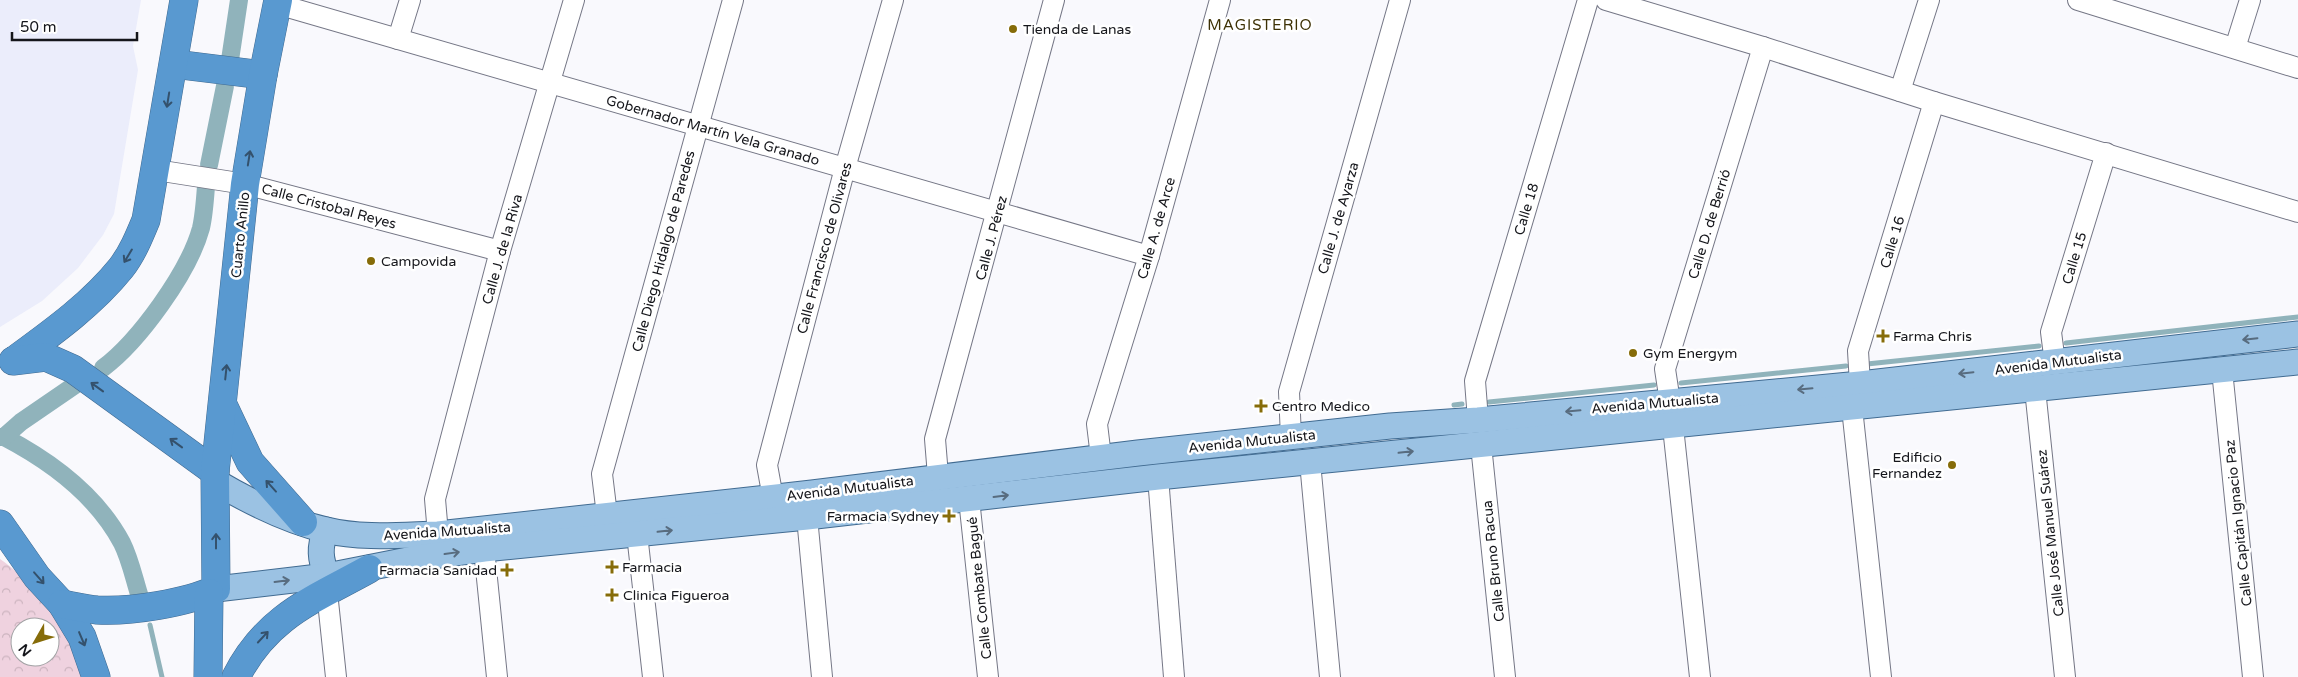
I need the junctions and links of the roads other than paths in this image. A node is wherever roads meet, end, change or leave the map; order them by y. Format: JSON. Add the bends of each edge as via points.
{"nodes":[{"id":1,"x":184,"y":0,"type":"edge"},
{"id":2,"x":410,"y":0,"type":"edge"},
{"id":3,"x":574,"y":0,"type":"edge"},
{"id":4,"x":733,"y":0,"type":"edge"},
{"id":5,"x":893,"y":0,"type":"edge"},
{"id":6,"x":1054,"y":0,"type":"edge"},
{"id":7,"x":1220,"y":0,"type":"edge"},
{"id":8,"x":1400,"y":0,"type":"edge"},
{"id":9,"x":1588,"y":0,"type":"edge"},
{"id":10,"x":1606,"y":0,"type":"edge"},
{"id":11,"x":1929,"y":0,"type":"edge"},
{"id":12,"x":2250,"y":0,"type":"edge"},
{"id":13,"x":2085,"y":1,"type":"edge"},
{"id":14,"x":277,"y":2,"type":"edge"},
{"id":15,"x":398,"y":39,"type":"junction"},
{"id":16,"x":1763,"y":47,"type":"junction"},
{"id":17,"x":2236,"y":48,"type":"junction"},
{"id":18,"x":174,"y":64,"type":"junction"},
{"id":19,"x":2298,"y":68,"type":"edge"},
{"id":20,"x":252,"y":74,"type":"junction"},
{"id":21,"x":551,"y":83,"type":"junction"},
{"id":22,"x":1900,"y":91,"type":"junction"},
{"id":23,"x":1934,"y":102,"type":"junction"},
{"id":24,"x":698,"y":125,"type":"junction"},
{"id":25,"x":2106,"y":153,"type":"junction"},
{"id":26,"x":845,"y":168,"type":"junction"},
{"id":27,"x":156,"y":170,"type":"junction"},
{"id":28,"x":235,"y":183,"type":"junction"},
{"id":29,"x":998,"y":212,"type":"junction"},
{"id":30,"x":2298,"y":212,"type":"edge"},
{"id":31,"x":500,"y":251,"type":"junction"},
{"id":32,"x":1149,"y":256,"type":"junction"},
{"id":33,"x":2298,"y":334,"type":"edge"},
{"id":34,"x":2298,"y":362,"type":"edge"},
{"id":35,"x":2055,"y":363,"type":"junction"},
{"id":36,"x":5,"y":365,"type":"edge"},
{"id":37,"x":2222,"y":370,"type":"junction"},
{"id":38,"x":1860,"y":384,"type":"junction"},
{"id":39,"x":2035,"y":389,"type":"junction"},
{"id":40,"x":1670,"y":402,"type":"junction"},
{"id":41,"x":222,"y":404,"type":"junction"},
{"id":42,"x":1852,"y":408,"type":"junction"},
{"id":43,"x":1478,"y":420,"type":"junction"},
{"id":44,"x":1390,"y":426,"type":"junction"},
{"id":45,"x":1673,"y":426,"type":"junction"},
{"id":46,"x":1291,"y":437,"type":"junction"},
{"id":47,"x":1481,"y":445,"type":"junction"},
{"id":48,"x":1101,"y":457,"type":"junction"},
{"id":49,"x":1310,"y":462,"type":"junction"},
{"id":50,"x":1203,"y":473,"type":"junction"},
{"id":51,"x":938,"y":476,"type":"junction"},
{"id":52,"x":216,"y":477,"type":"junction"},
{"id":53,"x":1158,"y":477,"type":"junction"},
{"id":54,"x":773,"y":498,"type":"junction"},
{"id":55,"x":970,"y":499,"type":"junction"},
{"id":56,"x":607,"y":515,"type":"junction"},
{"id":57,"x":806,"y":517,"type":"junction"},
{"id":58,"x":0,"y":524,"type":"edge"},
{"id":59,"x":315,"y":526,"type":"junction"},
{"id":60,"x":438,"y":534,"type":"junction"},
{"id":61,"x":637,"y":534,"type":"junction"},
{"id":62,"x":8,"y":544,"type":"edge"},
{"id":63,"x":484,"y":549,"type":"junction"},
{"id":64,"x":370,"y":569,"type":"joint"},
{"id":65,"x":327,"y":584,"type":"junction"},
{"id":66,"x":212,"y":591,"type":"junction"},
{"id":67,"x":62,"y":604,"type":"junction"},
{"id":68,"x":96,"y":677,"type":"edge"},
{"id":69,"x":208,"y":677,"type":"edge"},
{"id":70,"x":236,"y":677,"type":"edge"},
{"id":71,"x":336,"y":677,"type":"edge"},
{"id":72,"x":497,"y":677,"type":"edge"},
{"id":73,"x":653,"y":677,"type":"edge"},
{"id":74,"x":822,"y":677,"type":"edge"},
{"id":75,"x":988,"y":677,"type":"edge"},
{"id":76,"x":1174,"y":677,"type":"edge"},
{"id":77,"x":1330,"y":677,"type":"edge"},
{"id":78,"x":1505,"y":677,"type":"edge"},
{"id":79,"x":1700,"y":677,"type":"edge"},
{"id":80,"x":1881,"y":677,"type":"edge"},
{"id":81,"x":2065,"y":677,"type":"edge"},
{"id":82,"x":2253,"y":677,"type":"edge"}],
"edges":[{"from":1,"to":18,"type":"highway"},
{"from":2,"to":15,"type":"street"},
{"from":3,"to":21,"type":"street","name":"Calle J. de la Riva"},
{"from":4,"to":24,"type":"street","name":"Calle Diego Hidalgo de Paredes"},
{"from":5,"to":26,"type":"street","name":"Calle Francisco de Olivares"},
{"from":6,"to":29,"type":"street","name":"Calle J. Pérez"},
{"from":7,"to":32,"type":"street","name":"Calle A. de Arce"},
{"from":8,"to":46,"type":"street","name":"Calle J. de Ayarza","via":[[1289,392]]},
{"from":9,"to":43,"type":"street","name":"Calle 18","via":[[1475,381]]},
{"from":10,"to":16,"type":"street"},
{"from":11,"to":22,"type":"street"},
{"from":12,"to":17,"type":"street"},
{"from":13,"to":17,"type":"street"},
{"from":14,"to":15,"type":"street","name":"Gobernador Martín Vela Granado"},
{"from":14,"to":20,"type":"highway","name":"Cuarto Anillo"},
{"from":15,"to":21,"type":"street","name":"Gobernador Martín Vela Granado"},
{"from":16,"to":22,"type":"street"},
{"from":16,"to":40,"type":"street","name":"Calle D. de Berrió","via":[[1665,369]]},
{"from":17,"to":19,"type":"street"},
{"from":18,"to":20,"type":"highway"},
{"from":18,"to":27,"type":"highway","one_way":true},
{"from":28,"to":20,"type":"highway","name":"Cuarto Anillo","one_way":true},
{"from":21,"to":24,"type":"street","name":"Gobernador Martín Vela Granado"},
{"from":21,"to":31,"type":"street","name":"Calle J. de la Riva"},
{"from":22,"to":23,"type":"street"},
{"from":23,"to":25,"type":"street"},
{"from":23,"to":38,"type":"street","name":"Calle 16","via":[[1858,351]]},
{"from":24,"to":26,"type":"street","name":"Gobernador Martín Vela Granado"},
{"from":24,"to":56,"type":"street","name":"Calle Diego Hidalgo de Paredes","via":[[602,474]]},
{"from":25,"to":30,"type":"street"},
{"from":25,"to":35,"type":"street","name":"Calle 15","via":[[2051,332]]},
{"from":26,"to":29,"type":"street","name":"Gobernador Martín Vela Granado"},
{"from":26,"to":54,"type":"street","name":"Calle Francisco de Olivares","via":[[767,465]]},
{"from":27,"to":28,"type":"street","name":"Calle Cristobal Reyes"},
{"from":27,"to":36,"type":"highway","one_way":true,"via":[[146,220],[122,267],[61,325]]},
{"from":28,"to":31,"type":"street","name":"Calle Cristobal Reyes"},
{"from":41,"to":28,"type":"highway","name":"Cuarto Anillo","one_way":true},
{"from":29,"to":32,"type":"street","name":"Gobernador Martín Vela Granado"},
{"from":29,"to":51,"type":"street","name":"Calle J. Pérez","via":[[935,439]]},
{"from":31,"to":60,"type":"street","name":"Calle J. de la Riva","via":[[435,499]]},
{"from":32,"to":48,"type":"street","name":"Calle A. de Arce","via":[[1097,424]]},
{"from":33,"to":35,"type":"main road","name":"Avenida Mutualista","one_way":true},
{"from":34,"to":37,"type":"main road","name":"Avenida Mutualista"},
{"from":35,"to":38,"type":"main road","name":"Avenida Mutualista","one_way":true},
{"from":52,"to":36,"type":"highway","one_way":true,"via":[[73,369],[46,357]]},
{"from":37,"to":39,"type":"main road","name":"Avenida Mutualista"},
{"from":37,"to":82,"type":"street","name":"Calle Capitán Ignacio Paz"},
{"from":38,"to":40,"type":"main road","name":"Avenida Mutualista","one_way":true},
{"from":39,"to":42,"type":"main road","name":"Avenida Mutualista"},
{"from":39,"to":81,"type":"street","name":"Calle José Manuel Suárez"},
{"from":40,"to":43,"type":"main road","name":"Avenida Mutualista","one_way":true},
{"from":41,"to":52,"type":"highway","name":"Cuarto Anillo"},
{"from":59,"to":41,"type":"highway","one_way":true,"via":[[250,462]]},
{"from":42,"to":45,"type":"main road","name":"Avenida Mutualista"},
{"from":42,"to":80,"type":"street"},
{"from":43,"to":44,"type":"main road","name":"Avenida Mutualista"},
{"from":44,"to":46,"type":"main road","name":"Avenida Mutualista"},
{"from":44,"to":49,"type":"main road","via":[[1376,440],[1322,448],[1313,454]]},
{"from":45,"to":47,"type":"main road","name":"Avenida Mutualista"},
{"from":45,"to":79,"type":"street"},
{"from":46,"to":48,"type":"main road","name":"Avenida Mutualista"},
{"from":46,"to":50,"type":"main road","via":[[1280,452],[1270,458],[1217,461]]},
{"from":49,"to":47,"type":"main road","name":"Avenida Mutualista","one_way":true},
{"from":47,"to":78,"type":"street","name":"Calle Bruno Racua"},
{"from":48,"to":51,"type":"main road","name":"Avenida Mutualista"},
{"from":49,"to":50,"type":"main road","name":"Avenida Mutualista"},
{"from":49,"to":77,"type":"street"},
{"from":50,"to":53,"type":"main road","name":"Avenida Mutualista"},
{"from":51,"to":54,"type":"main road","name":"Avenida Mutualista"},
{"from":52,"to":59,"type":"main road","name":"Avenida Mutualista","via":[[248,501]]},
{"from":66,"to":52,"type":"highway","name":"Cuarto Anillo","one_way":true},
{"from":55,"to":53,"type":"main road","name":"Avenida Mutualista","one_way":true},
{"from":53,"to":76,"type":"street"},
{"from":54,"to":56,"type":"main road","name":"Avenida Mutualista"},
{"from":55,"to":57,"type":"main road","name":"Avenida Mutualista"},
{"from":55,"to":75,"type":"street","name":"Calle Combate Bagué"},
{"from":56,"to":60,"type":"main road","name":"Avenida Mutualista"},
{"from":61,"to":57,"type":"main road","name":"Avenida Mutualista","one_way":true},
{"from":57,"to":74,"type":"street"},
{"from":58,"to":62,"type":"highway"},
{"from":59,"to":60,"type":"main road","name":"Avenida Mutualista","via":[[378,536]]},
{"from":59,"to":65,"type":"main road","via":[[322,541],[320,553]]},
{"from":61,"to":63,"type":"main road","name":"Avenida Mutualista"},
{"from":61,"to":73,"type":"street"},
{"from":62,"to":67,"type":"highway","one_way":true},
{"from":64,"to":63,"type":"main road","name":"Avenida Mutualista","one_way":true,"via":[[418,558]]},
{"from":63,"to":72,"type":"street"},
{"from":64,"to":65,"type":"highway"},
{"from":66,"to":65,"type":"main road","one_way":true},
{"from":70,"to":65,"type":"highway","one_way":true,"via":[[276,623]]},
{"from":65,"to":71,"type":"street"},
{"from":66,"to":67,"type":"highway","via":[[127,610],[96,610]]},
{"from":66,"to":69,"type":"highway","name":"Cuarto Anillo"},
{"from":67,"to":68,"type":"highway","one_way":true,"via":[[82,638]]}]}
